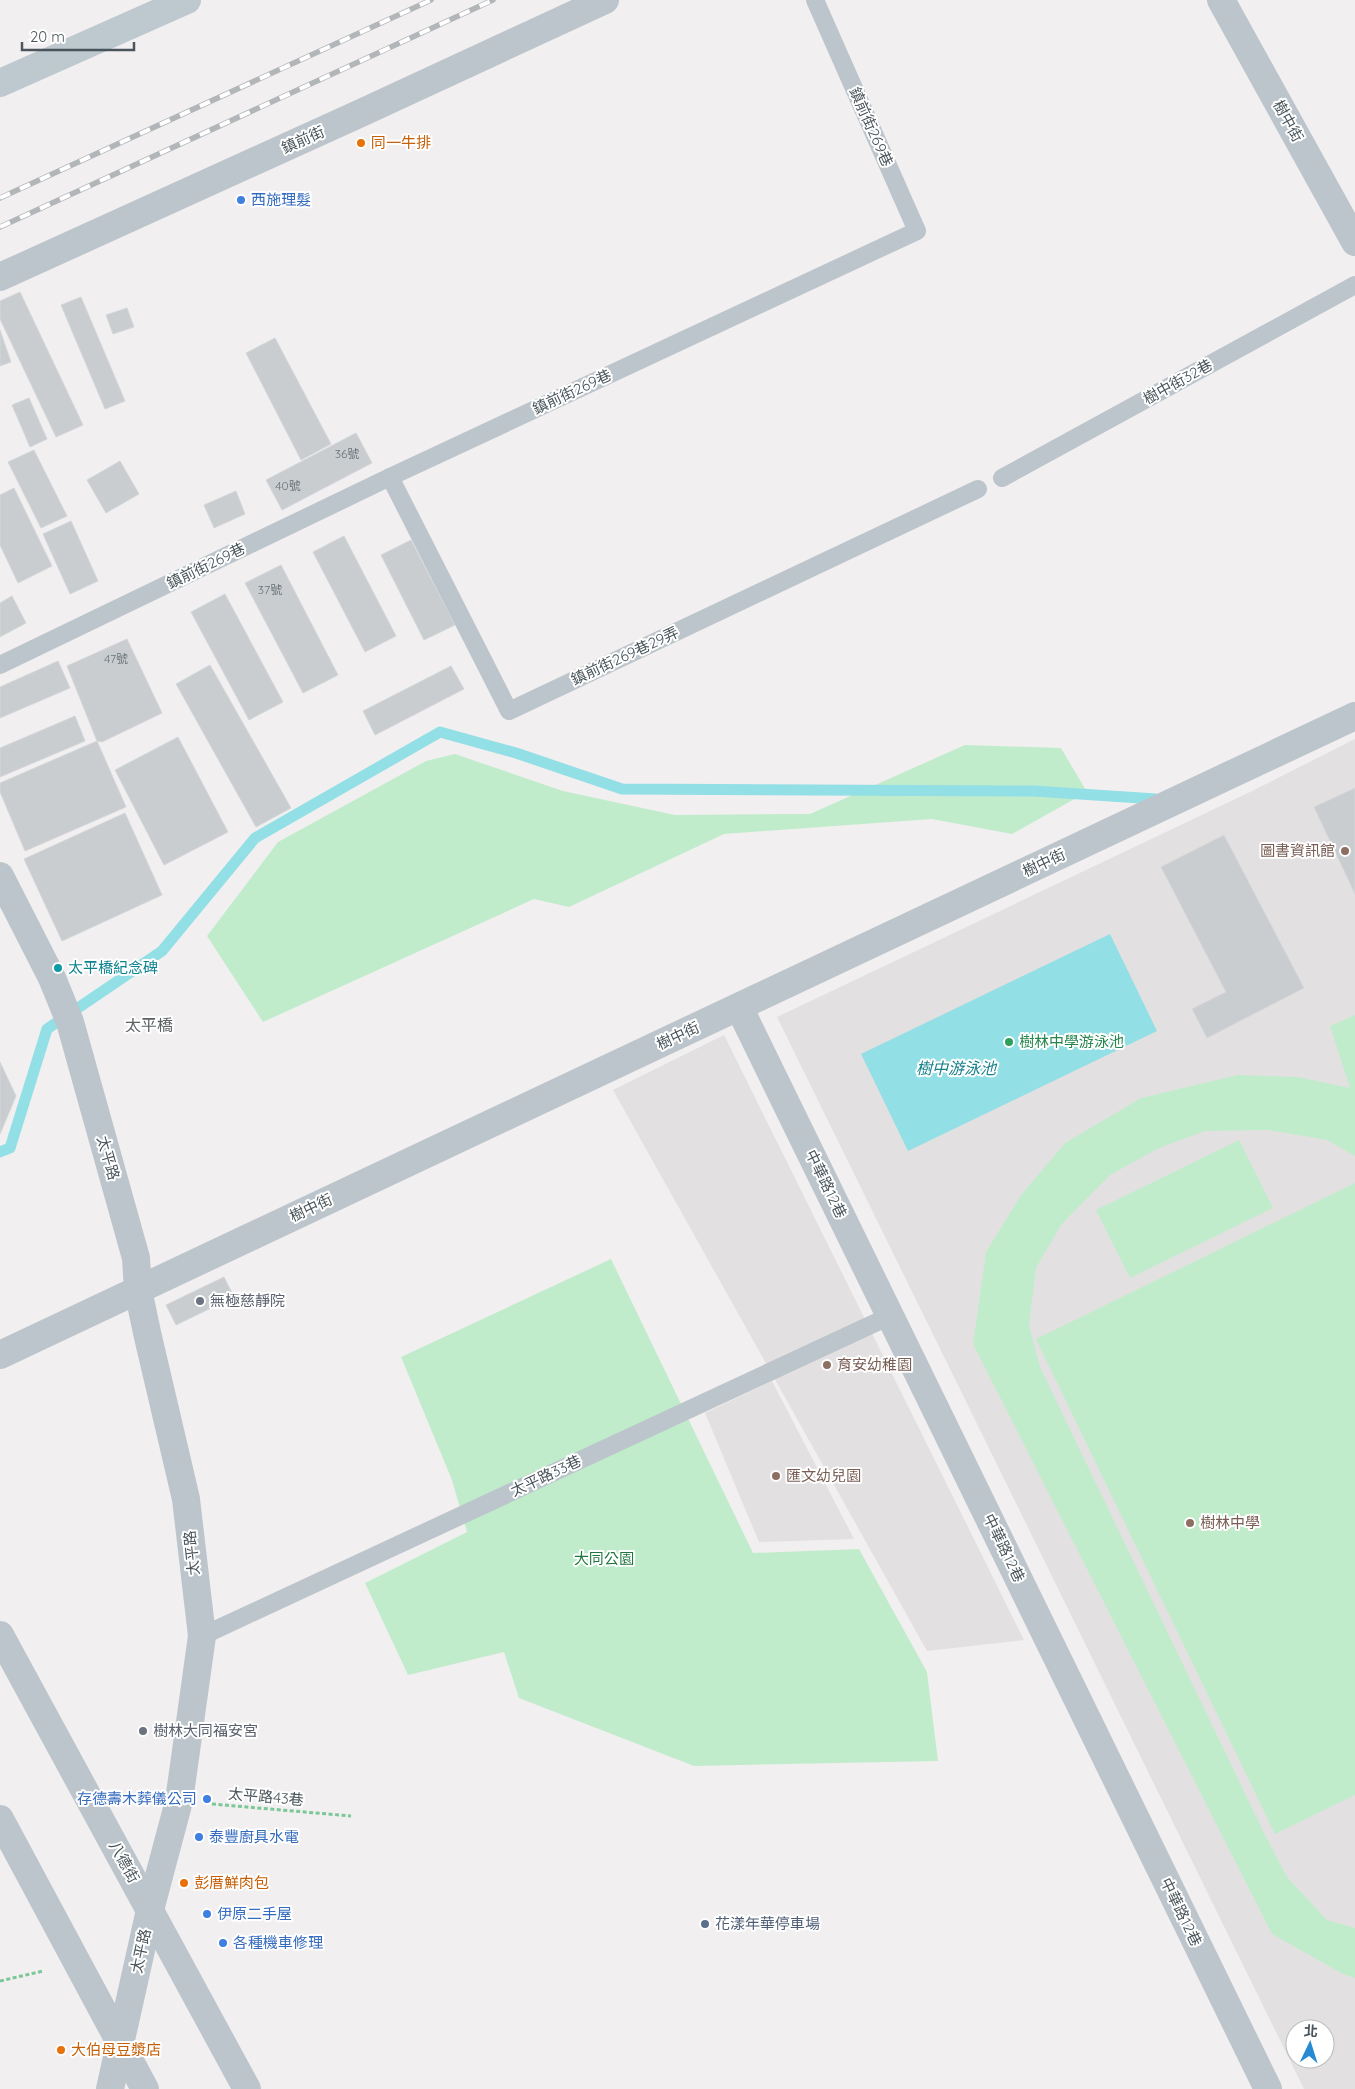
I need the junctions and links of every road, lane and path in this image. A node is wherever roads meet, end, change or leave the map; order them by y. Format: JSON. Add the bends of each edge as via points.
{"nodes":[{"id":1,"x":187,"y":0,"type":"edge"},
{"id":2,"x":605,"y":0,"type":"edge"},
{"id":3,"x":815,"y":0,"type":"edge"},
{"id":4,"x":1221,"y":0,"type":"edge"},
{"id":5,"x":0,"y":83,"type":"edge"},
{"id":6,"x":1355,"y":242,"type":"edge"},
{"id":7,"x":0,"y":277,"type":"edge"},
{"id":8,"x":1355,"y":285,"type":"edge"},
{"id":9,"x":390,"y":477,"type":"junction"},
{"id":10,"x":1002,"y":478,"type":"dead end"},
{"id":11,"x":978,"y":489,"type":"dead end"},
{"id":12,"x":0,"y":665,"type":"edge"},
{"id":13,"x":1355,"y":716,"type":"edge"},
{"id":14,"x":0,"y":876,"type":"edge"},
{"id":15,"x":739,"y":1007,"type":"junction"},
{"id":16,"x":138,"y":1290,"type":"junction"},
{"id":17,"x":890,"y":1316,"type":"junction"},
{"id":18,"x":0,"y":1355,"type":"edge"},
{"id":19,"x":0,"y":1636,"type":"edge"},
{"id":20,"x":202,"y":1636,"type":"junction"},
{"id":21,"x":179,"y":1801,"type":"junction"},
{"id":22,"x":351,"y":1816,"type":"dead end"},
{"id":23,"x":0,"y":1819,"type":"edge"},
{"id":24,"x":150,"y":1910,"type":"junction"},
{"id":25,"x":79,"y":1968,"type":"junction"},
{"id":26,"x":0,"y":1981,"type":"edge"},
{"id":27,"x":121,"y":2046,"type":"junction"},
{"id":28,"x":108,"y":2088,"type":"edge"},
{"id":29,"x":145,"y":2089,"type":"edge"},
{"id":30,"x":247,"y":2089,"type":"edge"},
{"id":31,"x":1268,"y":2089,"type":"edge"}],
"edges":[{"from":1,"to":5,"type":"main road"},
{"from":2,"to":7,"type":"street","name":"鎮前街"},
{"from":3,"to":9,"type":"lane","name":"鎮前街269巷","via":[[917,231]]},
{"from":4,"to":6,"type":"street","name":"樹中街"},
{"from":8,"to":10,"type":"lane","name":"樹中街32巷"},
{"from":9,"to":11,"type":"lane","name":"鎮前街269巷29弄","via":[[509,711]]},
{"from":9,"to":12,"type":"lane","name":"鎮前街269巷"},
{"from":13,"to":15,"type":"street","name":"樹中街"},
{"from":14,"to":16,"type":"street","name":"太平路","via":[[52,978],[70,1022],[136,1258]]},
{"from":15,"to":16,"type":"street","name":"樹中街"},
{"from":15,"to":17,"type":"street","name":"中華路12巷"},
{"from":16,"to":18,"type":"street","name":"樹中街"},
{"from":16,"to":20,"type":"street","name":"太平路","via":[[186,1499]]},
{"from":17,"to":20,"type":"lane","name":"太平路33巷"},
{"from":17,"to":31,"type":"street","name":"中華路12巷"},
{"from":19,"to":24,"type":"street","name":"八德街"},
{"from":20,"to":21,"type":"street","name":"太平路"},
{"from":21,"to":22,"type":"path","name":"太平路43巷"},
{"from":21,"to":24,"type":"street","name":"太平路"},
{"from":23,"to":25,"type":"street"},
{"from":24,"to":27,"type":"street","name":"太平路"},
{"from":24,"to":30,"type":"street","name":"八德街"},
{"from":25,"to":26,"type":"path","via":[[49,1970]]},
{"from":25,"to":27,"type":"street"},
{"from":27,"to":28,"type":"street","name":"太平路"},
{"from":27,"to":29,"type":"street"}]}
